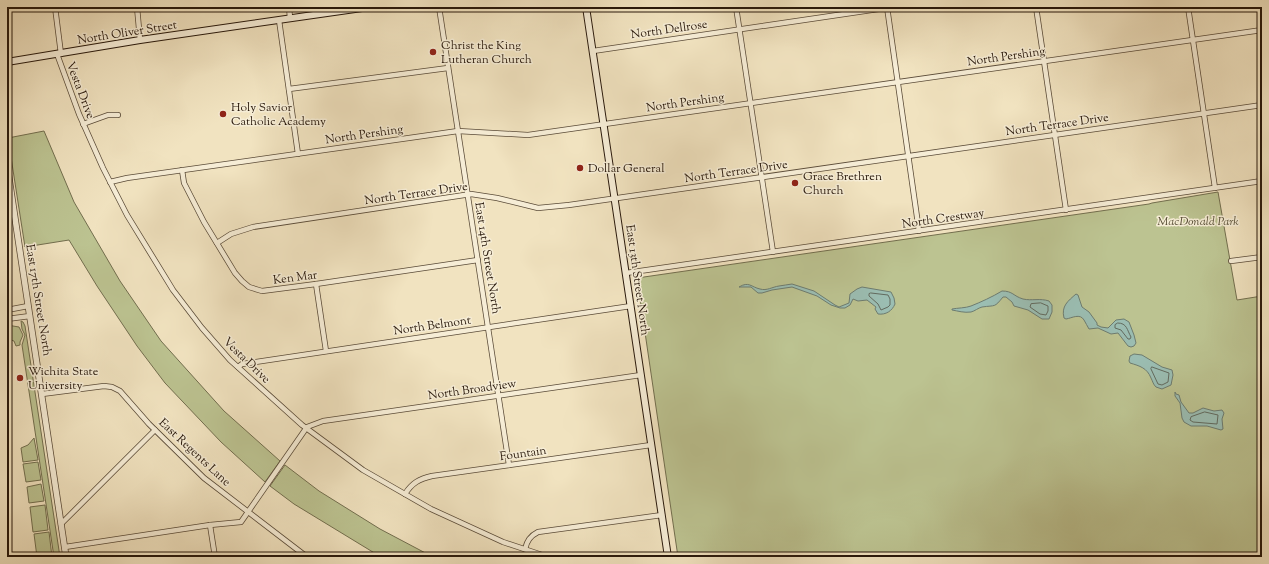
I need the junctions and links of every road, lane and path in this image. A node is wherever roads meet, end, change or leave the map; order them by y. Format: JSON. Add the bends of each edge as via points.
{"nodes":[{"id":1,"x":55,"y":7,"type":"edge"},
{"id":2,"x":137,"y":7,"type":"edge"},
{"id":3,"x":289,"y":7,"type":"edge"},
{"id":4,"x":369,"y":7,"type":"edge"},
{"id":5,"x":439,"y":7,"type":"edge"},
{"id":6,"x":586,"y":7,"type":"edge"},
{"id":7,"x":736,"y":7,"type":"edge"},
{"id":8,"x":888,"y":7,"type":"edge"},
{"id":9,"x":1036,"y":7,"type":"edge"},
{"id":10,"x":1188,"y":7,"type":"edge"},
{"id":11,"x":290,"y":18,"type":"junction"},
{"id":12,"x":278,"y":20,"type":"junction"},
{"id":13,"x":739,"y":29,"type":"junction"},
{"id":14,"x":1262,"y":30,"type":"edge"},
{"id":15,"x":140,"y":40,"type":"junction"},
{"id":16,"x":1193,"y":40,"type":"junction"},
{"id":17,"x":593,"y":51,"type":"junction"},
{"id":18,"x":59,"y":54,"type":"junction"},
{"id":19,"x":1044,"y":61,"type":"junction"},
{"id":20,"x":7,"y":62,"type":"edge"},
{"id":21,"x":448,"y":68,"type":"junction"},
{"id":22,"x":897,"y":82,"type":"junction"},
{"id":23,"x":289,"y":89,"type":"junction"},
{"id":24,"x":750,"y":103,"type":"junction"},
{"id":25,"x":1262,"y":105,"type":"edge"},
{"id":26,"x":1204,"y":114,"type":"junction"},
{"id":27,"x":118,"y":115,"type":"dead end"},
{"id":28,"x":84,"y":124,"type":"junction"},
{"id":29,"x":604,"y":124,"type":"junction"},
{"id":30,"x":458,"y":131,"type":"junction"},
{"id":31,"x":1054,"y":135,"type":"junction"},
{"id":32,"x":298,"y":154,"type":"junction"},
{"id":33,"x":908,"y":156,"type":"junction"},
{"id":34,"x":7,"y":165,"type":"edge"},
{"id":35,"x":182,"y":170,"type":"junction"},
{"id":36,"x":761,"y":177,"type":"junction"},
{"id":37,"x":1262,"y":181,"type":"edge"},
{"id":38,"x":110,"y":182,"type":"junction"},
{"id":39,"x":1215,"y":188,"type":"junction"},
{"id":40,"x":468,"y":195,"type":"junction"},
{"id":41,"x":615,"y":198,"type":"junction"},
{"id":42,"x":1066,"y":210,"type":"junction"},
{"id":43,"x":919,"y":231,"type":"junction"},
{"id":44,"x":217,"y":243,"type":"junction"},
{"id":45,"x":773,"y":252,"type":"junction"},
{"id":46,"x":1262,"y":256,"type":"edge"},
{"id":47,"x":478,"y":260,"type":"junction"},
{"id":48,"x":1231,"y":261,"type":"dead end"},
{"id":49,"x":626,"y":273,"type":"junction"},
{"id":50,"x":316,"y":284,"type":"junction"},
{"id":51,"x":28,"y":306,"type":"junction"},
{"id":52,"x":631,"y":306,"type":"junction"},
{"id":53,"x":7,"y":310,"type":"edge"},
{"id":54,"x":30,"y":316,"type":"junction"},
{"id":55,"x":7,"y":319,"type":"edge"},
{"id":56,"x":488,"y":328,"type":"junction"},
{"id":57,"x":326,"y":351,"type":"junction"},
{"id":58,"x":238,"y":367,"type":"junction"},
{"id":59,"x":641,"y":375,"type":"junction"},
{"id":60,"x":42,"y":394,"type":"junction"},
{"id":61,"x":498,"y":396,"type":"junction"},
{"id":62,"x":306,"y":428,"type":"junction"},
{"id":63,"x":155,"y":430,"type":"junction"},
{"id":64,"x":651,"y":445,"type":"junction"},
{"id":65,"x":509,"y":465,"type":"junction"},
{"id":66,"x":405,"y":494,"type":"junction"},
{"id":67,"x":248,"y":512,"type":"junction"},
{"id":68,"x":662,"y":515,"type":"junction"},
{"id":69,"x":62,"y":524,"type":"junction"},
{"id":70,"x":210,"y":525,"type":"junction"},
{"id":71,"x":65,"y":547,"type":"junction"},
{"id":72,"x":525,"y":549,"type":"junction"},
{"id":73,"x":66,"y":557,"type":"edge"},
{"id":74,"x":215,"y":557,"type":"edge"},
{"id":75,"x":307,"y":557,"type":"edge"},
{"id":76,"x":548,"y":557,"type":"edge"},
{"id":77,"x":668,"y":557,"type":"edge"}],
"edges":[{"from":1,"to":18,"type":"street","name":"Vesta Drive"},
{"from":2,"to":15,"type":"street"},
{"from":3,"to":11,"type":"street"},
{"from":4,"to":11,"type":"main road","name":"North Oliver Street"},
{"from":5,"to":21,"type":"street","name":"East 14th Street North"},
{"from":6,"to":17,"type":"main road","name":"East 13th Street North"},
{"from":7,"to":13,"type":"street"},
{"from":8,"to":13,"type":"street","name":"North Dellrose"},
{"from":8,"to":22,"type":"street"},
{"from":9,"to":19,"type":"street"},
{"from":10,"to":16,"type":"street"},
{"from":11,"to":12,"type":"main road","name":"North Oliver Street"},
{"from":12,"to":15,"type":"main road","name":"North Oliver Street"},
{"from":12,"to":23,"type":"street"},
{"from":13,"to":17,"type":"street","name":"North Dellrose"},
{"from":13,"to":24,"type":"street"},
{"from":14,"to":16,"type":"street","name":"North Pershing"},
{"from":15,"to":18,"type":"main road","name":"North Oliver Street"},
{"from":16,"to":19,"type":"street","name":"North Pershing"},
{"from":16,"to":26,"type":"street"},
{"from":17,"to":29,"type":"main road","name":"East 13th Street North"},
{"from":18,"to":20,"type":"main road","name":"North Oliver Street"},
{"from":18,"to":28,"type":"street","name":"Vesta Drive"},
{"from":19,"to":22,"type":"street","name":"North Pershing"},
{"from":19,"to":31,"type":"street"},
{"from":21,"to":23,"type":"street"},
{"from":21,"to":30,"type":"street","name":"East 14th Street North"},
{"from":22,"to":24,"type":"street","name":"North Pershing"},
{"from":22,"to":33,"type":"street"},
{"from":23,"to":32,"type":"street"},
{"from":24,"to":29,"type":"street","name":"North Pershing"},
{"from":24,"to":36,"type":"street"},
{"from":25,"to":26,"type":"street","name":"North Terrace Drive"},
{"from":26,"to":31,"type":"street","name":"North Terrace Drive"},
{"from":26,"to":39,"type":"street"},
{"from":27,"to":28,"type":"street","via":[[108,115]]},
{"from":28,"to":38,"type":"street","name":"Vesta Drive"},
{"from":29,"to":30,"type":"street","name":"North Pershing","via":[[528,135]]},
{"from":29,"to":41,"type":"main road","name":"East 13th Street North"},
{"from":30,"to":32,"type":"street","name":"North Pershing"},
{"from":30,"to":40,"type":"street","name":"East 14th Street North"},
{"from":31,"to":33,"type":"street","name":"North Terrace Drive"},
{"from":31,"to":42,"type":"street"},
{"from":32,"to":35,"type":"street","name":"North Pershing"},
{"from":33,"to":36,"type":"street","name":"North Terrace Drive"},
{"from":33,"to":43,"type":"street"},
{"from":34,"to":51,"type":"street","name":"East 17th Street North"},
{"from":35,"to":38,"type":"street","name":"North Pershing"},
{"from":35,"to":44,"type":"street","name":"Ken Mar","via":[[184,183]]},
{"from":36,"to":41,"type":"street","name":"North Terrace Drive"},
{"from":36,"to":45,"type":"street"},
{"from":37,"to":39,"type":"street","name":"North Crestway"},
{"from":38,"to":58,"type":"street","name":"Vesta Drive","via":[[173,290],[202,328]]},
{"from":39,"to":42,"type":"street","name":"North Crestway"},
{"from":40,"to":41,"type":"street","name":"North Terrace Drive","via":[[497,198],[538,208]]},
{"from":40,"to":44,"type":"street","name":"North Terrace Drive","via":[[253,227],[231,234]]},
{"from":40,"to":47,"type":"street","name":"East 14th Street North"},
{"from":41,"to":49,"type":"main road","name":"East 13th Street North"},
{"from":42,"to":43,"type":"street","name":"North Crestway"},
{"from":43,"to":45,"type":"street","name":"North Crestway"},
{"from":44,"to":50,"type":"street","name":"Ken Mar","via":[[235,273],[249,287],[262,291]]},
{"from":45,"to":49,"type":"street","name":"North Crestway"},
{"from":46,"to":48,"type":"street"},
{"from":47,"to":50,"type":"street","name":"Ken Mar"},
{"from":47,"to":56,"type":"street","name":"East 14th Street North"},
{"from":49,"to":52,"type":"main road","name":"East 13th Street North"},
{"from":50,"to":57,"type":"street"},
{"from":51,"to":53,"type":"street"},
{"from":51,"to":54,"type":"street","name":"East 17th Street North"},
{"from":52,"to":56,"type":"street","name":"North Belmont"},
{"from":52,"to":59,"type":"main road","name":"East 13th Street North"},
{"from":54,"to":55,"type":"street"},
{"from":54,"to":60,"type":"street","name":"East 17th Street North"},
{"from":56,"to":57,"type":"street","name":"North Belmont"},
{"from":56,"to":61,"type":"street","name":"East 14th Street North"},
{"from":57,"to":58,"type":"street","name":"North Belmont","via":[[242,364]]},
{"from":58,"to":62,"type":"street","name":"Vesta Drive"},
{"from":59,"to":61,"type":"street","name":"North Broadview"},
{"from":59,"to":64,"type":"main road","name":"East 13th Street North"},
{"from":60,"to":63,"type":"street","name":"East Regents Lane","via":[[89,387],[112,387],[120,391]]},
{"from":60,"to":69,"type":"street","name":"East 17th Street North"},
{"from":61,"to":62,"type":"street","name":"North Broadview","via":[[323,421]]},
{"from":61,"to":65,"type":"street","name":"East 14th Street North"},
{"from":62,"to":66,"type":"street","name":"Vesta Drive","via":[[363,470]]},
{"from":62,"to":67,"type":"street"},
{"from":63,"to":67,"type":"street","name":"East Regents Lane","via":[[204,478]]},
{"from":63,"to":69,"type":"street"},
{"from":64,"to":65,"type":"street","name":"Fountain"},
{"from":64,"to":68,"type":"main road","name":"East 13th Street North"},
{"from":65,"to":66,"type":"street","name":"Fountain","via":[[423,478],[410,486]]},
{"from":66,"to":72,"type":"street","name":"Vesta Drive","via":[[431,509]]},
{"from":67,"to":70,"type":"street","via":[[241,522]]},
{"from":67,"to":75,"type":"street","name":"East Regents Lane"},
{"from":68,"to":72,"type":"street","via":[[538,532],[531,536]]},
{"from":68,"to":77,"type":"main road","name":"East 13th Street North"},
{"from":69,"to":71,"type":"street","name":"East 17th Street North"},
{"from":70,"to":71,"type":"street"},
{"from":70,"to":74,"type":"street"},
{"from":71,"to":73,"type":"street","name":"East 17th Street North"},
{"from":72,"to":76,"type":"street","name":"Vesta Drive"}]}
